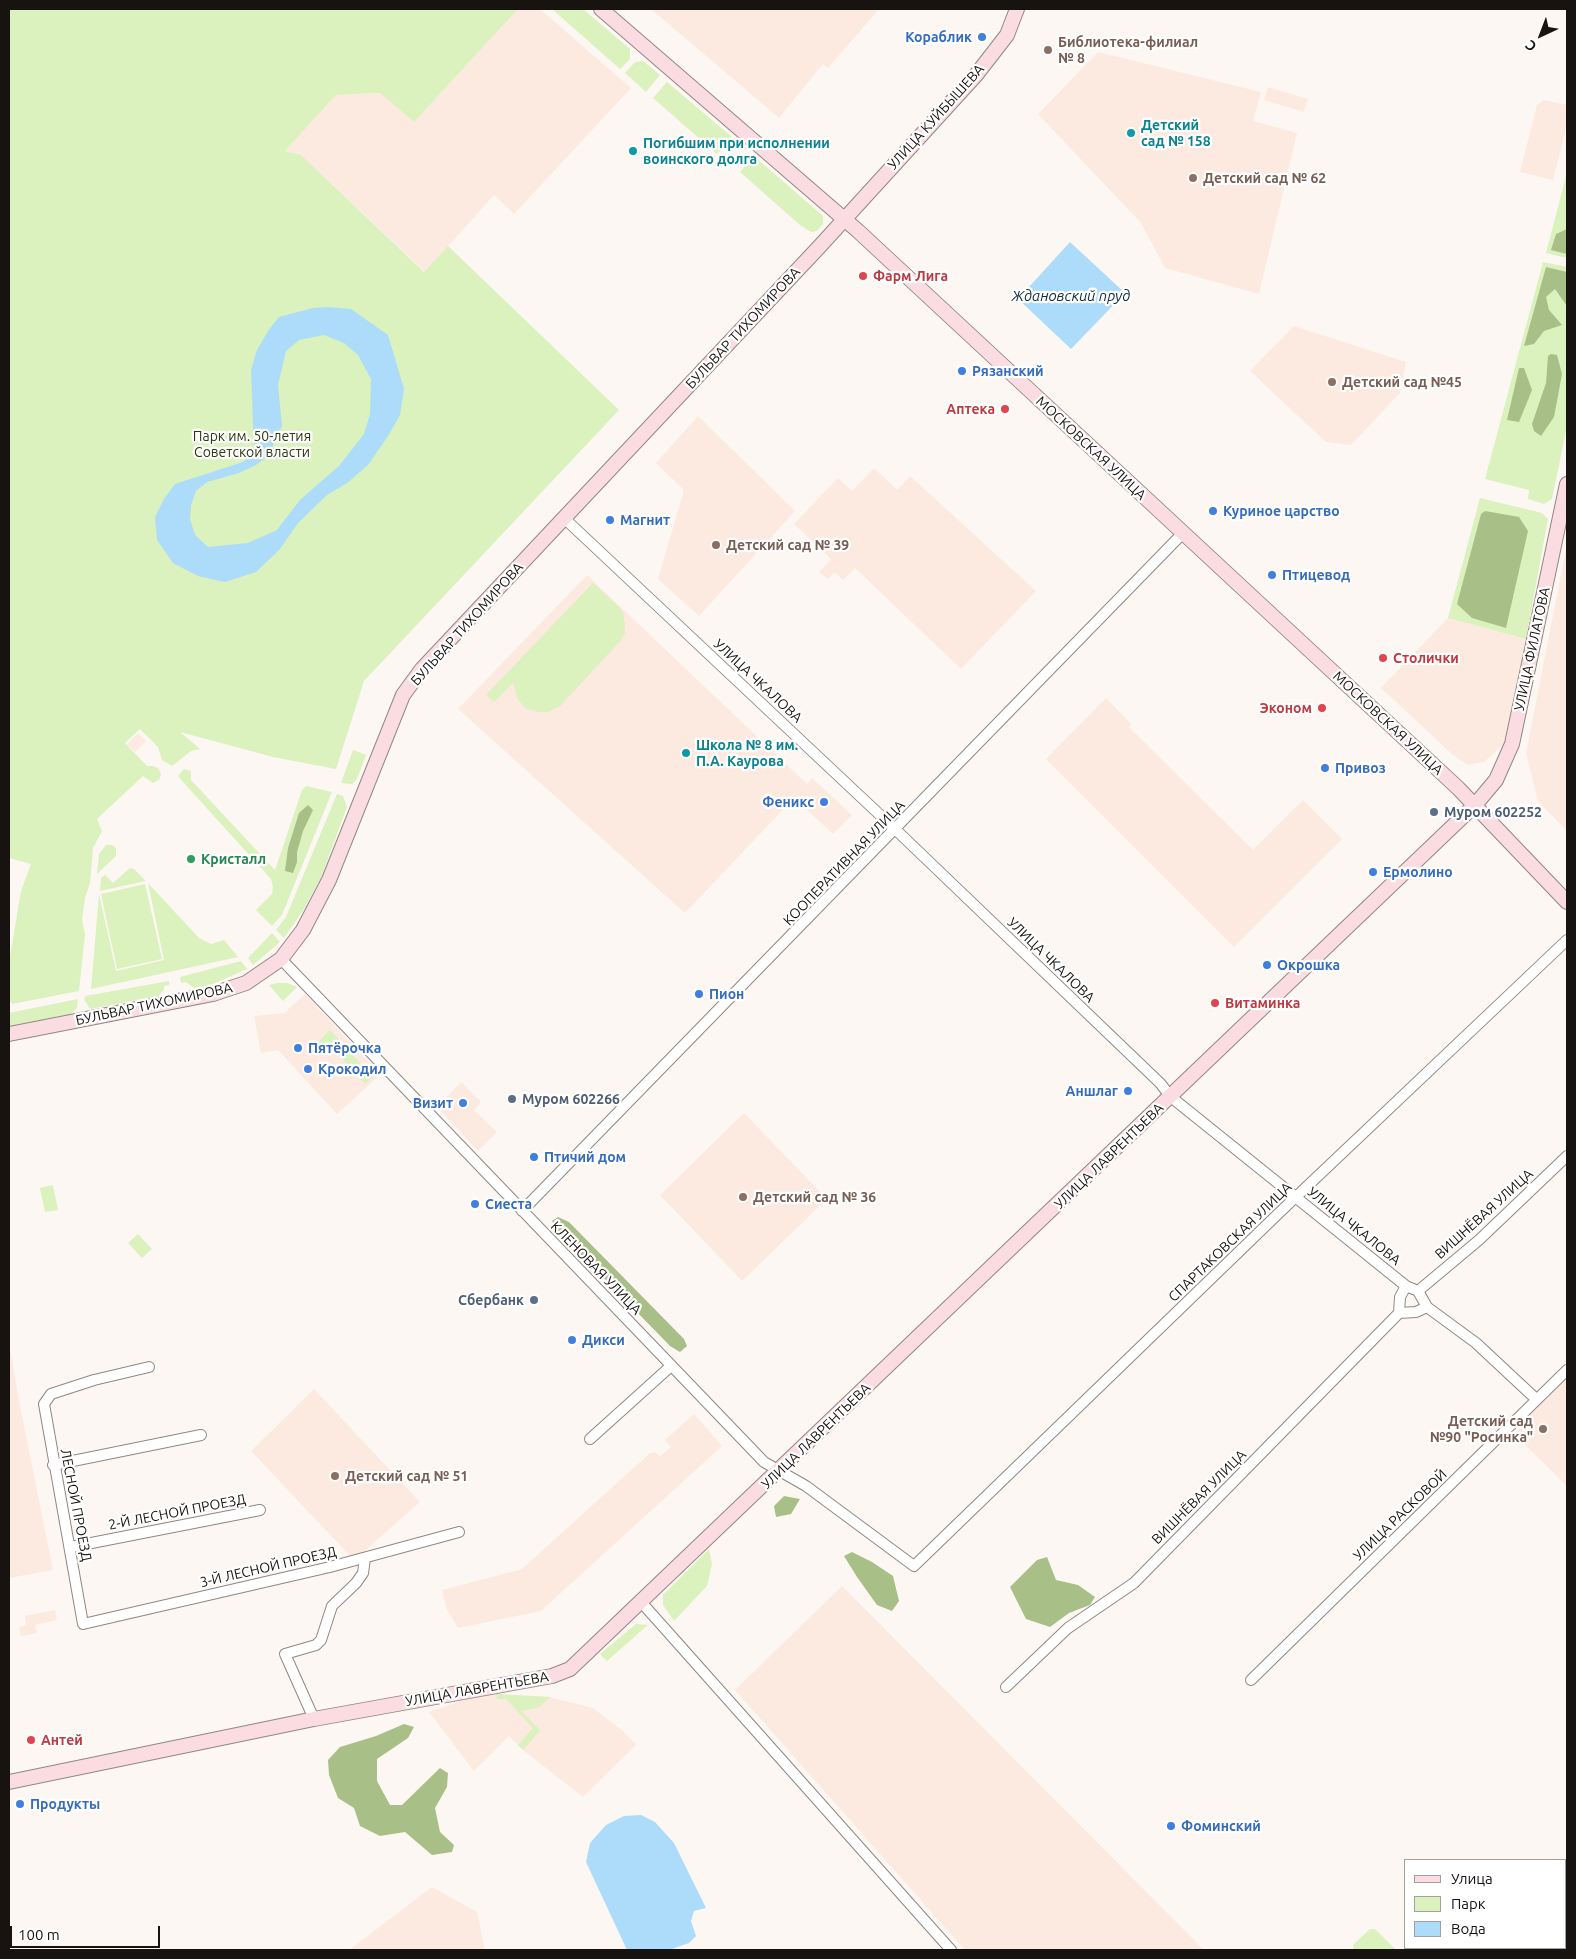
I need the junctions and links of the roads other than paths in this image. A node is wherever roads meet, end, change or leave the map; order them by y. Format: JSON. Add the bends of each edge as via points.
{"nodes":[{"id":1,"x":601,"y":9,"type":"edge"},
{"id":2,"x":1017,"y":9,"type":"edge"},
{"id":3,"x":844,"y":218,"type":"junction"},
{"id":4,"x":1567,"y":484,"type":"edge"},
{"id":5,"x":564,"y":518,"type":"junction"},
{"id":6,"x":1183,"y":533,"type":"junction"},
{"id":7,"x":1475,"y":805,"type":"junction"},
{"id":8,"x":896,"y":830,"type":"junction"},
{"id":9,"x":1567,"y":902,"type":"edge"},
{"id":10,"x":1567,"y":940,"type":"edge"},
{"id":11,"x":282,"y":959,"type":"junction"},
{"id":12,"x":9,"y":1034,"type":"edge"},
{"id":13,"x":1171,"y":1097,"type":"junction"},
{"id":14,"x":1567,"y":1156,"type":"edge"},
{"id":15,"x":1296,"y":1198,"type":"junction"},
{"id":16,"x":522,"y":1211,"type":"junction"},
{"id":17,"x":1406,"y":1286,"type":"junction"},
{"id":18,"x":1418,"y":1290,"type":"junction"},
{"id":19,"x":1427,"y":1307,"type":"junction"},
{"id":20,"x":1399,"y":1313,"type":"junction"},
{"id":21,"x":671,"y":1366,"type":"junction"},
{"id":22,"x":149,"y":1367,"type":"dead end"},
{"id":23,"x":1567,"y":1370,"type":"edge"},
{"id":24,"x":1536,"y":1399,"type":"junction"},
{"id":25,"x":201,"y":1435,"type":"dead end"},
{"id":26,"x":590,"y":1439,"type":"dead end"},
{"id":27,"x":54,"y":1465,"type":"junction"},
{"id":28,"x":779,"y":1471,"type":"junction"},
{"id":29,"x":260,"y":1510,"type":"dead end"},
{"id":30,"x":459,"y":1532,"type":"dead end"},
{"id":31,"x":71,"y":1547,"type":"junction"},
{"id":32,"x":365,"y":1558,"type":"junction"},
{"id":33,"x":914,"y":1566,"type":"joint"},
{"id":34,"x":642,"y":1603,"type":"junction"},
{"id":35,"x":83,"y":1624,"type":"joint"},
{"id":36,"x":1251,"y":1680,"type":"dead end"},
{"id":37,"x":1006,"y":1687,"type":"dead end"},
{"id":38,"x":314,"y":1719,"type":"junction"},
{"id":39,"x":9,"y":1782,"type":"edge"},
{"id":40,"x":951,"y":1950,"type":"edge"}],
"edges":[{"from":1,"to":3,"type":"street","name":"МОСКОВСКАЯ УЛИЦА"},
{"from":2,"to":3,"type":"street","name":"УЛИЦА КУЙБЫШЕВА","via":[[1007,35],[976,75]]},
{"from":3,"to":5,"type":"street","name":"БУЛЬВАР ТИХОМИРОВА"},
{"from":3,"to":6,"type":"street","name":"МОСКОВСКАЯ УЛИЦА"},
{"from":4,"to":7,"type":"street","name":"УЛИЦА ФИЛАТОВА","via":[[1512,744],[1496,780]]},
{"from":5,"to":8,"type":"street","name":"УЛИЦА ЧКАЛОВА"},
{"from":5,"to":11,"type":"street","name":"БУЛЬВАР ТИХОМИРОВА","via":[[422,669],[403,695],[329,880]]},
{"from":6,"to":7,"type":"street","name":"МОСКОВСКАЯ УЛИЦА"},
{"from":6,"to":8,"type":"street","name":"КООПЕРАТИВНАЯ УЛИЦА"},
{"from":7,"to":9,"type":"street","name":"МОСКОВСКАЯ УЛИЦА"},
{"from":7,"to":13,"type":"street","name":"УЛИЦА ЛАВРЕНТЬЕВА"},
{"from":8,"to":13,"type":"street","name":"УЛИЦА ЧКАЛОВА","via":[[1153,1076]]},
{"from":8,"to":16,"type":"street","name":"КООПЕРАТИВНАЯ УЛИЦА"},
{"from":10,"to":15,"type":"street","name":"СПАРТАКОВСКАЯ УЛИЦА"},
{"from":11,"to":12,"type":"street","name":"БУЛЬВАР ТИХОМИРОВА","via":[[246,983],[213,994]]},
{"from":11,"to":16,"type":"street","name":"КЛЕНОВАЯ УЛИЦА"},
{"from":13,"to":15,"type":"street","name":"УЛИЦА ЧКАЛОВА"},
{"from":13,"to":28,"type":"street","name":"УЛИЦА ЛАВРЕНТЬЕВА"},
{"from":14,"to":18,"type":"street","name":"ВИШНЁВАЯ УЛИЦА","via":[[1479,1240]]},
{"from":15,"to":17,"type":"street","name":"УЛИЦА ЧКАЛОВА"},
{"from":15,"to":33,"type":"street","name":"СПАРТАКОВСКАЯ УЛИЦА"},
{"from":16,"to":21,"type":"street","name":"КЛЕНОВАЯ УЛИЦА"},
{"from":17,"to":18,"type":"street","name":"УЛИЦА ЧКАЛОВА"},
{"from":17,"to":20,"type":"street","via":[[1400,1297]]},
{"from":18,"to":19,"type":"street"},
{"from":19,"to":20,"type":"street","via":[[1416,1312]]},
{"from":19,"to":24,"type":"street","via":[[1476,1343]]},
{"from":20,"to":37,"type":"street","name":"ВИШНЁВАЯ УЛИЦА","via":[[1134,1583],[1068,1628]]},
{"from":21,"to":26,"type":"street"},
{"from":21,"to":28,"type":"street","name":"КЛЕНОВАЯ УЛИЦА","via":[[764,1462]]},
{"from":22,"to":27,"type":"street","name":"ЛЕСНОЙ ПРОЕЗД","via":[[51,1394],[44,1404]]},
{"from":23,"to":24,"type":"street","name":"УЛИЦА РАСКОВОЙ"},
{"from":24,"to":36,"type":"street","name":"УЛИЦА РАСКОВОЙ"},
{"from":25,"to":27,"type":"street"},
{"from":27,"to":31,"type":"street","name":"ЛЕСНОЙ ПРОЕЗД"},
{"from":28,"to":33,"type":"street","name":"КЛЕНОВАЯ УЛИЦА","via":[[806,1486]]},
{"from":28,"to":34,"type":"street","name":"УЛИЦА ЛАВРЕНТЬЕВА"},
{"from":29,"to":31,"type":"street","name":"2-Й ЛЕСНОЙ ПРОЕЗД"},
{"from":30,"to":32,"type":"street","name":"3-Й ЛЕСНОЙ ПРОЕЗД"},
{"from":31,"to":35,"type":"street","name":"ЛЕСНОЙ ПРОЕЗД"},
{"from":32,"to":35,"type":"street","name":"3-Й ЛЕСНОЙ ПРОЕЗД"},
{"from":32,"to":38,"type":"street","via":[[363,1573],[332,1606],[321,1640],[316,1646],[285,1654]]},
{"from":34,"to":38,"type":"street","name":"УЛИЦА ЛАВРЕНТЬЕВА","via":[[570,1669],[552,1676]]},
{"from":34,"to":40,"type":"street"},
{"from":38,"to":39,"type":"street","name":"УЛИЦА ЛАВРЕНТЬЕВА"}]}
